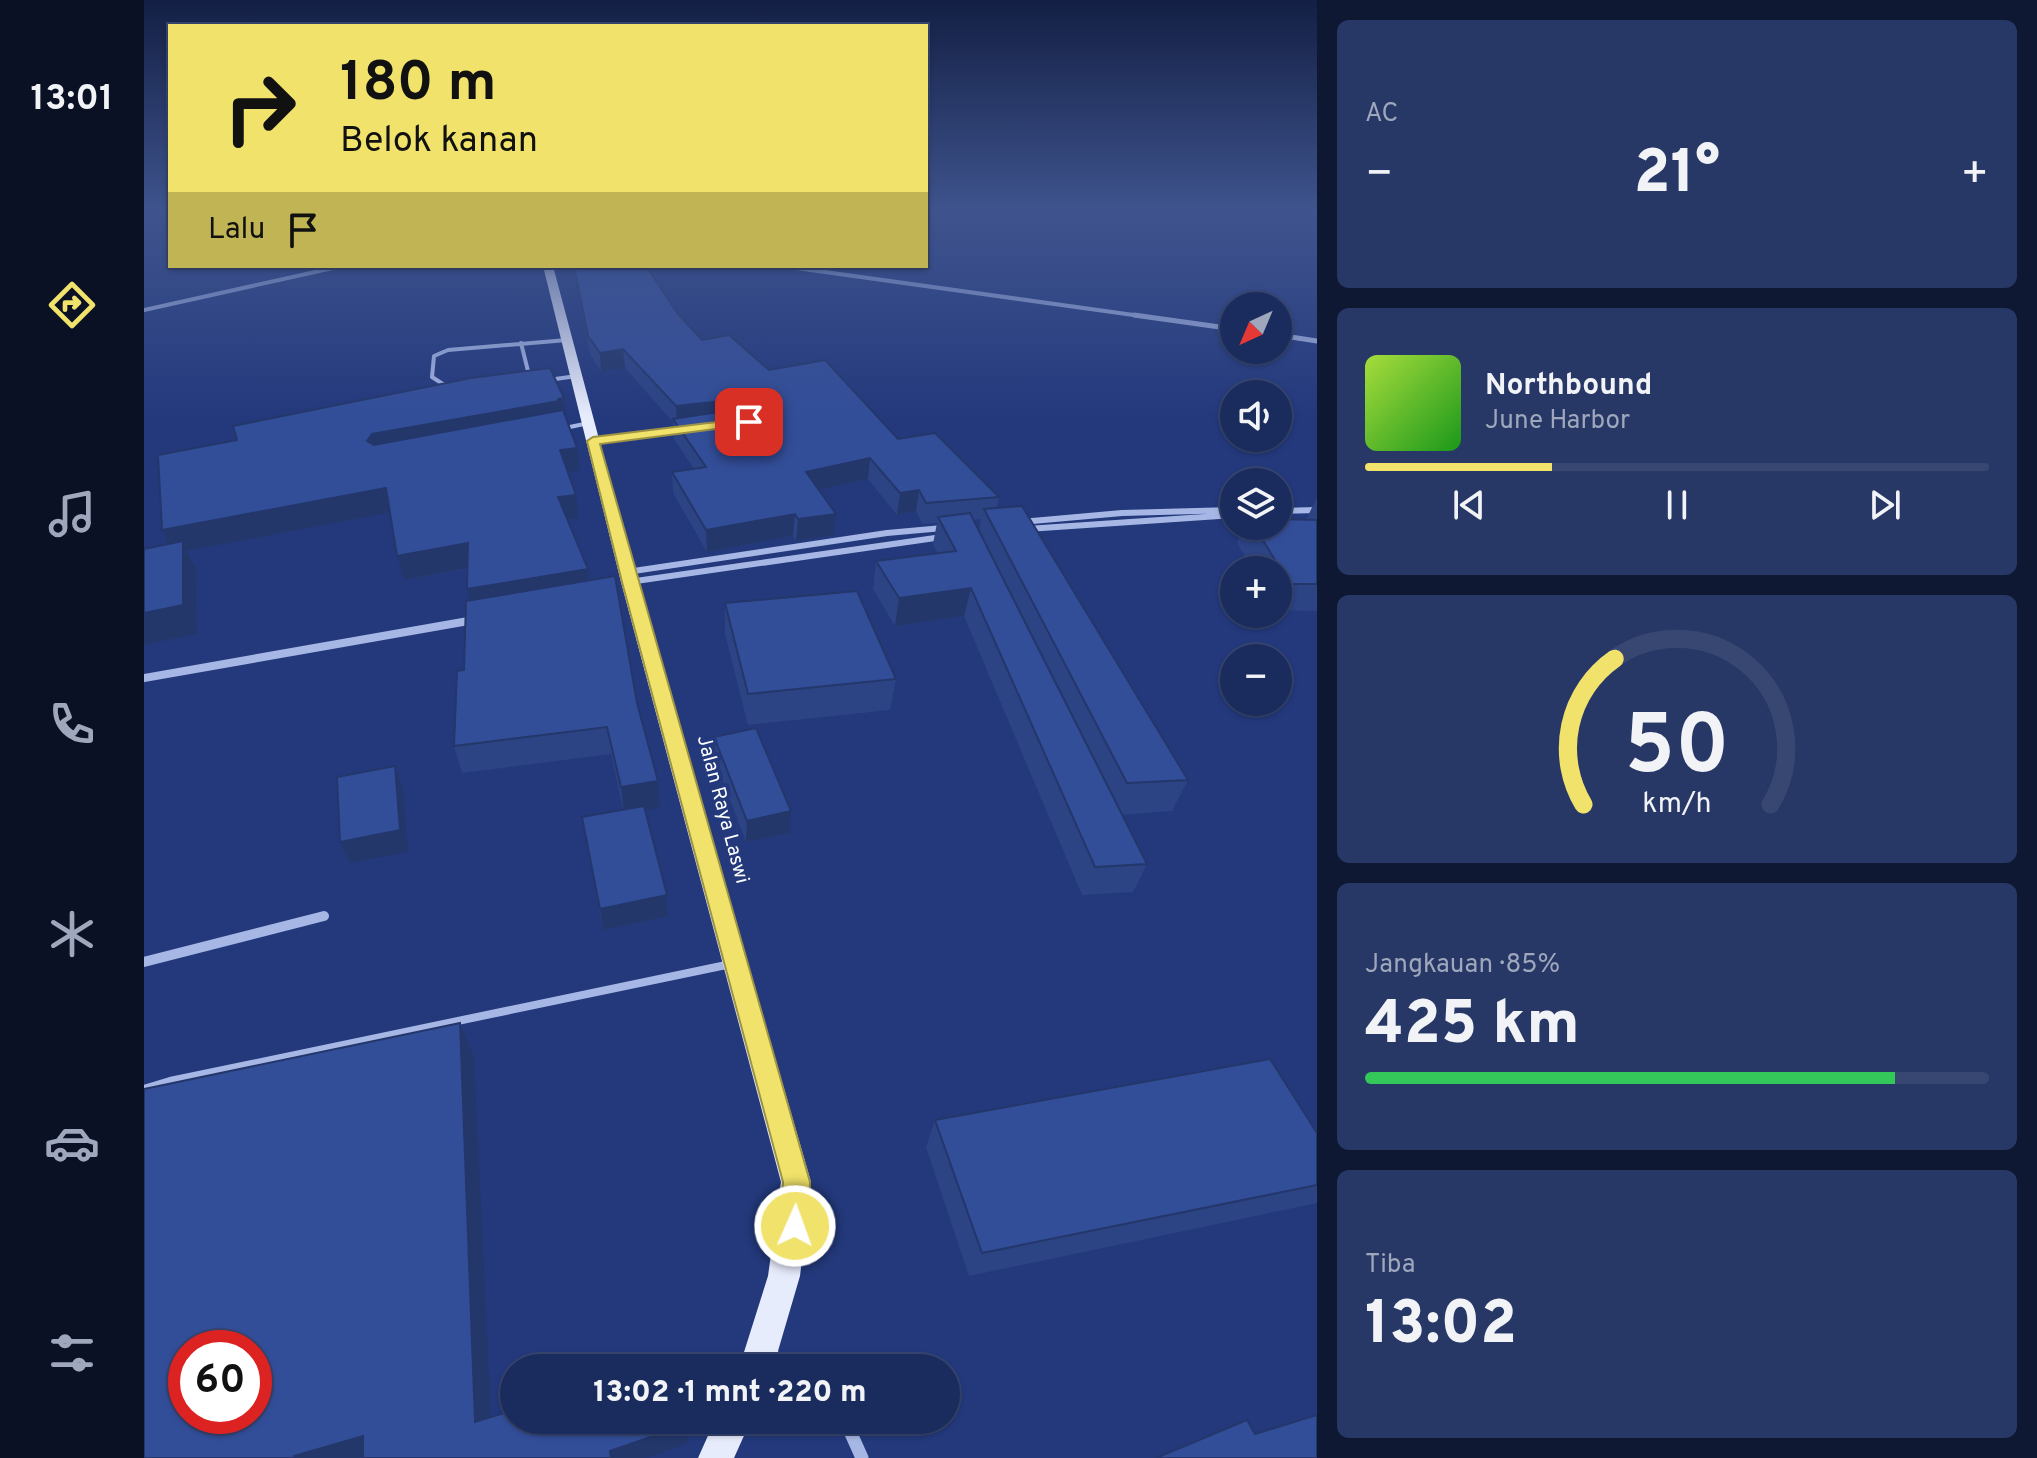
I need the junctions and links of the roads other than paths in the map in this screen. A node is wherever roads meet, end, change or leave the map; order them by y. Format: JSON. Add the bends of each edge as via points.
{"nodes":[{"id":1,"x":283,"y":279,"type":"edge"},
{"id":2,"x":551,"y":279,"type":"edge"},
{"id":3,"x":876,"y":279,"type":"edge"},
{"id":4,"x":144,"y":310,"type":"edge"},
{"id":5,"x":1220,"y":327,"type":"edge"},
{"id":6,"x":1292,"y":337,"type":"edge"},
{"id":7,"x":567,"y":340,"type":"junction"},
{"id":8,"x":1317,"y":341,"type":"edge"},
{"id":9,"x":521,"y":343,"type":"junction"},
{"id":10,"x":577,"y":376,"type":"junction"},
{"id":11,"x":546,"y":380,"type":"edge"},
{"id":12,"x":531,"y":382,"type":"edge"},
{"id":13,"x":458,"y":389,"type":"edge"},
{"id":14,"x":689,"y":429,"type":"edge"},
{"id":15,"x":550,"y":431,"type":"edge"},
{"id":16,"x":591,"y":432,"type":"junction"},
{"id":17,"x":1317,"y":510,"type":"edge"},
{"id":18,"x":1292,"y":511,"type":"edge"},
{"id":19,"x":1220,"y":514,"type":"edge"},
{"id":20,"x":1013,"y":526,"type":"edge"},
{"id":21,"x":953,"y":527,"type":"edge"},
{"id":22,"x":945,"y":536,"type":"edge"},
{"id":23,"x":627,"y":585,"type":"junction"},
{"id":24,"x":481,"y":618,"type":"edge"},
{"id":25,"x":144,"y":678,"type":"edge"},
{"id":26,"x":324,"y":916,"type":"dead end"},
{"id":27,"x":144,"y":962,"type":"edge"},
{"id":28,"x":735,"y":963,"type":"junction"},
{"id":29,"x":144,"y":1089,"type":"edge"},
{"id":30,"x":761,"y":1354,"type":"edge"},
{"id":31,"x":727,"y":1434,"type":"edge"},
{"id":32,"x":852,"y":1434,"type":"edge"},
{"id":33,"x":861,"y":1452,"type":"edge"},
{"id":34,"x":716,"y":1458,"type":"edge"}],
"edges":[{"from":1,"to":4,"type":"street"},
{"from":2,"to":7,"type":"main road","name":"Jalan Raya Laswi"},
{"from":3,"to":5,"type":"street"},
{"from":6,"to":8,"type":"street"},
{"from":7,"to":9,"type":"lane"},
{"from":7,"to":10,"type":"main road","name":"Jalan Raya Laswi"},
{"from":9,"to":12,"type":"lane"},
{"from":9,"to":13,"type":"lane","via":[[460,347],[434,356],[432,377]]},
{"from":10,"to":11,"type":"lane"},
{"from":10,"to":16,"type":"main road","name":"Jalan Raya Laswi"},
{"from":14,"to":16,"type":"lane"},
{"from":15,"to":16,"type":"lane"},
{"from":16,"to":23,"type":"main road","name":"Jalan Raya Laswi"},
{"from":17,"to":18,"type":"street"},
{"from":19,"to":20,"type":"street"},
{"from":21,"to":23,"type":"street","via":[[887,533]]},
{"from":22,"to":23,"type":"street"},
{"from":23,"to":28,"type":"main road","name":"Jalan Raya Laswi"},
{"from":24,"to":25,"type":"street"},
{"from":26,"to":27,"type":"street"},
{"from":28,"to":29,"type":"lane"},
{"from":28,"to":30,"type":"main road","name":"Jalan Raya Laswi","via":[[796,1182],[795,1226]]},
{"from":31,"to":34,"type":"main road"},
{"from":32,"to":33,"type":"street"}]}
